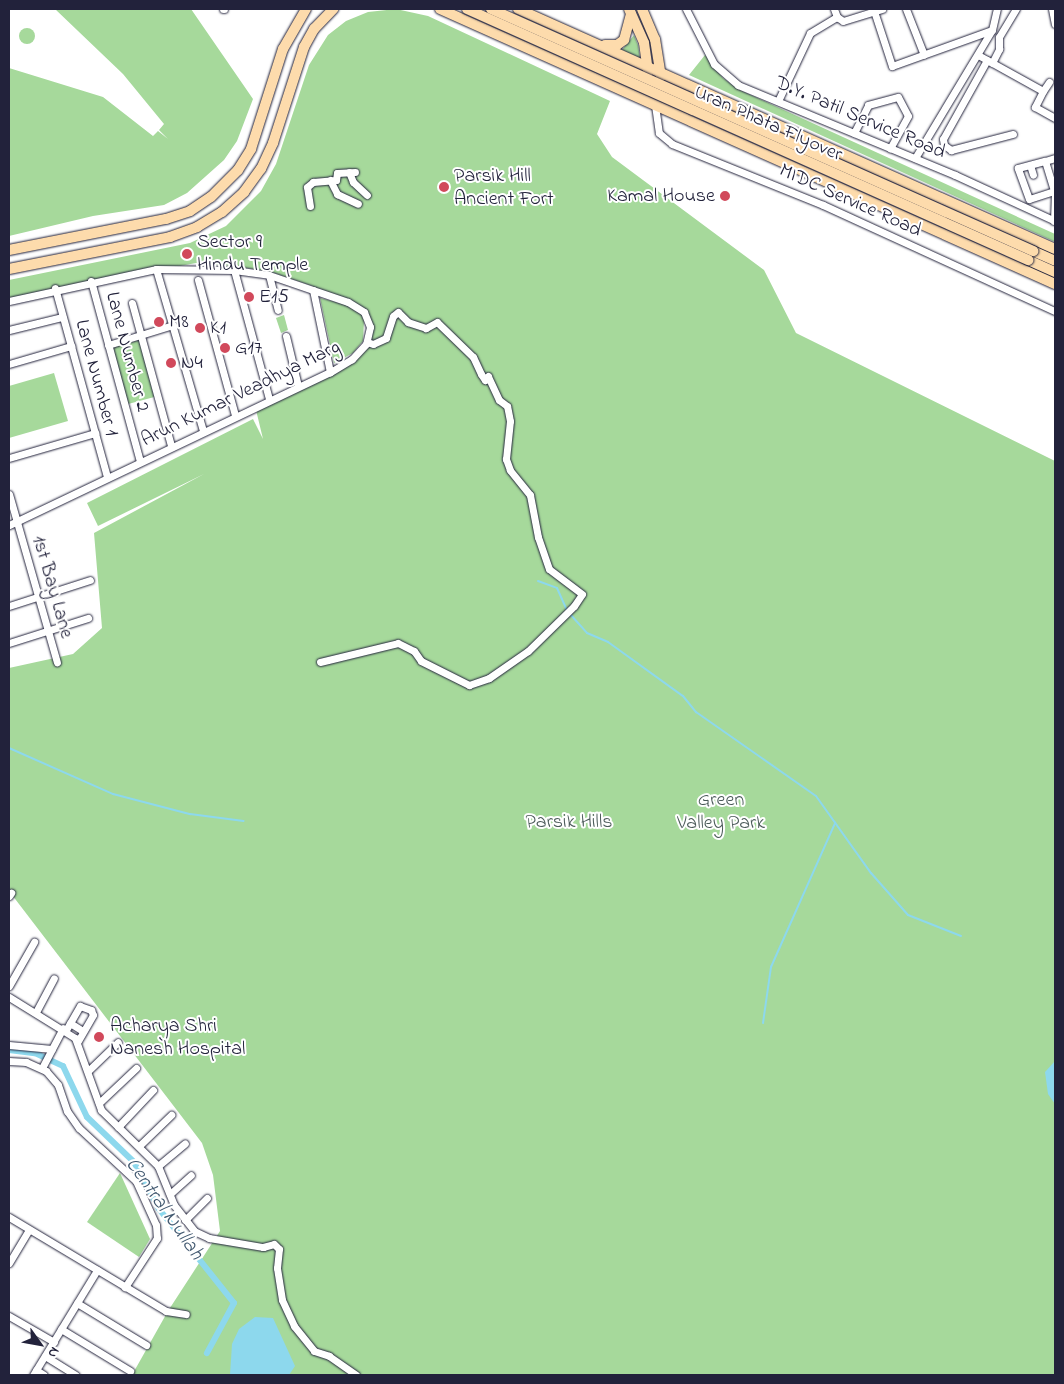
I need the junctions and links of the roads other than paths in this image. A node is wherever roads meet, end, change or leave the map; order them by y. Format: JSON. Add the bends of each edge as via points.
{"nodes":[{"id":1,"x":306,"y":9,"type":"edge"},
{"id":2,"x":311,"y":9,"type":"edge"},
{"id":3,"x":333,"y":9,"type":"edge"},
{"id":4,"x":342,"y":9,"type":"edge"},
{"id":5,"x":440,"y":9,"type":"edge"},
{"id":6,"x":466,"y":9,"type":"edge"},
{"id":7,"x":491,"y":9,"type":"edge"},
{"id":8,"x":518,"y":9,"type":"edge"},
{"id":9,"x":643,"y":9,"type":"edge"},
{"id":10,"x":686,"y":9,"type":"edge"},
{"id":11,"x":834,"y":9,"type":"edge"},
{"id":12,"x":882,"y":9,"type":"edge"},
{"id":13,"x":906,"y":9,"type":"edge"},
{"id":14,"x":997,"y":9,"type":"edge"},
{"id":15,"x":1016,"y":9,"type":"edge"},
{"id":16,"x":1052,"y":9,"type":"edge"},
{"id":17,"x":630,"y":11,"type":"edge"},
{"id":18,"x":874,"y":11,"type":"junction"},
{"id":19,"x":837,"y":17,"type":"junction"},
{"id":20,"x":1055,"y":24,"type":"edge"},
{"id":21,"x":294,"y":28,"type":"junction"},
{"id":22,"x":992,"y":30,"type":"junction"},
{"id":23,"x":308,"y":38,"type":"junction"},
{"id":24,"x":655,"y":40,"type":"junction"},
{"id":25,"x":597,"y":44,"type":"junction"},
{"id":26,"x":924,"y":55,"type":"junction"},
{"id":27,"x":978,"y":55,"type":"junction"},
{"id":28,"x":989,"y":61,"type":"junction"},
{"id":29,"x":649,"y":67,"type":"junction"},
{"id":30,"x":662,"y":73,"type":"junction"},
{"id":31,"x":682,"y":82,"type":"junction"},
{"id":32,"x":1049,"y":82,"type":"dead end"},
{"id":33,"x":1043,"y":92,"type":"junction"},
{"id":34,"x":643,"y":100,"type":"junction"},
{"id":35,"x":778,"y":101,"type":"junction"},
{"id":36,"x":655,"y":105,"type":"junction"},
{"id":37,"x":655,"y":118,"type":"junction"},
{"id":38,"x":1055,"y":118,"type":"edge"},
{"id":39,"x":854,"y":133,"type":"junction"},
{"id":40,"x":1013,"y":134,"type":"dead end"},
{"id":41,"x":890,"y":148,"type":"junction"},
{"id":42,"x":915,"y":158,"type":"junction"},
{"id":43,"x":1055,"y":158,"type":"edge"},
{"id":44,"x":1045,"y":161,"type":"junction"},
{"id":45,"x":1030,"y":164,"type":"junction"},
{"id":46,"x":1033,"y":175,"type":"dead end"},
{"id":47,"x":330,"y":180,"type":"junction"},
{"id":48,"x":1055,"y":193,"type":"edge"},
{"id":49,"x":367,"y":196,"type":"dead end"},
{"id":50,"x":358,"y":204,"type":"dead end"},
{"id":51,"x":310,"y":206,"type":"dead end"},
{"id":52,"x":1055,"y":211,"type":"edge"},
{"id":53,"x":1055,"y":221,"type":"edge"},
{"id":54,"x":1055,"y":249,"type":"edge"},
{"id":55,"x":9,"y":250,"type":"edge"},
{"id":56,"x":1031,"y":255,"type":"junction"},
{"id":57,"x":1055,"y":261,"type":"edge"},
{"id":58,"x":9,"y":269,"type":"edge"},
{"id":59,"x":156,"y":269,"type":"junction"},
{"id":60,"x":234,"y":270,"type":"junction"},
{"id":61,"x":1055,"y":272,"type":"edge"},
{"id":62,"x":269,"y":275,"type":"junction"},
{"id":63,"x":198,"y":280,"type":"dead end"},
{"id":64,"x":91,"y":281,"type":"junction"},
{"id":65,"x":1055,"y":284,"type":"edge"},
{"id":66,"x":55,"y":288,"type":"junction"},
{"id":67,"x":313,"y":290,"type":"junction"},
{"id":68,"x":9,"y":301,"type":"edge"},
{"id":69,"x":132,"y":303,"type":"dead end"},
{"id":70,"x":278,"y":310,"type":"dead end"},
{"id":71,"x":1055,"y":312,"type":"edge"},
{"id":72,"x":62,"y":317,"type":"junction"},
{"id":73,"x":173,"y":326,"type":"junction"},
{"id":74,"x":9,"y":330,"type":"edge"},
{"id":75,"x":140,"y":335,"type":"junction"},
{"id":76,"x":286,"y":336,"type":"dead end"},
{"id":77,"x":366,"y":342,"type":"junction"},
{"id":78,"x":108,"y":345,"type":"junction"},
{"id":79,"x":70,"y":346,"type":"junction"},
{"id":80,"x":9,"y":364,"type":"edge"},
{"id":81,"x":330,"y":372,"type":"junction"},
{"id":82,"x":298,"y":386,"type":"junction"},
{"id":83,"x":269,"y":399,"type":"junction"},
{"id":84,"x":235,"y":415,"type":"junction"},
{"id":85,"x":204,"y":431,"type":"junction"},
{"id":86,"x":94,"y":434,"type":"junction"},
{"id":87,"x":171,"y":446,"type":"junction"},
{"id":88,"x":9,"y":458,"type":"edge"},
{"id":89,"x":140,"y":461,"type":"junction"},
{"id":90,"x":107,"y":477,"type":"junction"},
{"id":91,"x":9,"y":494,"type":"edge"},
{"id":92,"x":16,"y":521,"type":"junction"},
{"id":93,"x":9,"y":525,"type":"edge"},
{"id":94,"x":90,"y":580,"type":"dead end"},
{"id":95,"x":38,"y":596,"type":"junction"},
{"id":96,"x":9,"y":606,"type":"edge"},
{"id":97,"x":88,"y":618,"type":"dead end"},
{"id":98,"x":48,"y":631,"type":"junction"},
{"id":99,"x":9,"y":643,"type":"edge"},
{"id":100,"x":57,"y":662,"type":"dead end"},
{"id":101,"x":320,"y":662,"type":"dead end"},
{"id":102,"x":34,"y":942,"type":"dead end"},
{"id":103,"x":54,"y":978,"type":"dead end"},
{"id":104,"x":9,"y":986,"type":"edge"},
{"id":105,"x":9,"y":997,"type":"edge"},
{"id":106,"x":36,"y":1012,"type":"junction"},
{"id":107,"x":67,"y":1027,"type":"junction"},
{"id":108,"x":83,"y":1031,"type":"junction"},
{"id":109,"x":78,"y":1041,"type":"junction"},
{"id":110,"x":118,"y":1042,"type":"dead end"},
{"id":111,"x":9,"y":1045,"type":"edge"},
{"id":112,"x":52,"y":1049,"type":"junction"},
{"id":113,"x":9,"y":1061,"type":"edge"},
{"id":114,"x":43,"y":1066,"type":"junction"},
{"id":115,"x":136,"y":1068,"type":"dead end"},
{"id":116,"x":89,"y":1070,"type":"junction"},
{"id":117,"x":154,"y":1090,"type":"dead end"},
{"id":118,"x":99,"y":1103,"type":"junction"},
{"id":119,"x":171,"y":1115,"type":"dead end"},
{"id":120,"x":118,"y":1126,"type":"junction"},
{"id":121,"x":185,"y":1144,"type":"dead end"},
{"id":122,"x":139,"y":1146,"type":"junction"},
{"id":123,"x":158,"y":1166,"type":"junction"},
{"id":124,"x":191,"y":1175,"type":"dead end"},
{"id":125,"x":170,"y":1194,"type":"junction"},
{"id":126,"x":208,"y":1198,"type":"dead end"},
{"id":127,"x":9,"y":1217,"type":"edge"},
{"id":128,"x":186,"y":1220,"type":"junction"},
{"id":129,"x":29,"y":1230,"type":"junction"},
{"id":130,"x":9,"y":1263,"type":"edge"},
{"id":131,"x":97,"y":1270,"type":"junction"},
{"id":132,"x":125,"y":1287,"type":"junction"},
{"id":133,"x":77,"y":1303,"type":"junction"},
{"id":134,"x":186,"y":1314,"type":"dead end"},
{"id":135,"x":9,"y":1316,"type":"edge"},
{"id":136,"x":61,"y":1329,"type":"junction"},
{"id":137,"x":54,"y":1342,"type":"junction"},
{"id":138,"x":146,"y":1345,"type":"dead end"},
{"id":139,"x":45,"y":1356,"type":"junction"},
{"id":140,"x":130,"y":1372,"type":"dead end"},
{"id":141,"x":35,"y":1373,"type":"edge"},
{"id":142,"x":44,"y":1375,"type":"edge"},
{"id":143,"x":76,"y":1375,"type":"edge"},
{"id":144,"x":356,"y":1375,"type":"edge"}],
"edges":[{"from":1,"to":21,"type":"highway"},
{"from":2,"to":21,"type":"highway"},
{"from":3,"to":23,"type":"highway"},
{"from":4,"to":23,"type":"highway"},
{"from":5,"to":34,"type":"highway"},
{"from":6,"to":56,"type":"highway","name":"Uran Phata Flyover","bridge":true},
{"from":7,"to":56,"type":"highway","name":"Uran Phata Flyover","bridge":true},
{"from":8,"to":25,"type":"highway"},
{"from":9,"to":24,"type":"highway"},
{"from":10,"to":35,"type":"street","name":"D.Y. Patil Service Road","via":[[719,70],[738,85]]},
{"from":11,"to":19,"type":"street"},
{"from":12,"to":18,"type":"street"},
{"from":13,"to":26,"type":"street"},
{"from":14,"to":22,"type":"street"},
{"from":15,"to":28,"type":"street","via":[[999,37],[999,49]]},
{"from":16,"to":20,"type":"street"},
{"from":17,"to":25,"type":"highway","via":[[622,42],[614,46]]},
{"from":17,"to":29,"type":"highway","via":[[644,43]]},
{"from":18,"to":19,"type":"street","via":[[843,21]]},
{"from":18,"to":26,"type":"street","via":[[892,66]]},
{"from":19,"to":35,"type":"street","via":[[806,36]]},
{"from":21,"to":55,"type":"highway","via":[[283,49],[251,149],[234,175],[211,198],[190,211],[166,219]]},
{"from":22,"to":26,"type":"street"},
{"from":22,"to":27,"type":"street"},
{"from":23,"to":58,"type":"highway","via":[[268,156],[248,187],[222,212],[197,227],[170,237]]},
{"from":24,"to":30,"type":"highway"},
{"from":24,"to":31,"type":"highway","via":[[666,66]]},
{"from":25,"to":29,"type":"highway"},
{"from":27,"to":28,"type":"street"},
{"from":27,"to":42,"type":"street"},
{"from":28,"to":33,"type":"street"},
{"from":28,"to":40,"type":"street","via":[[943,139],[944,145],[951,150]]},
{"from":29,"to":30,"type":"highway"},
{"from":29,"to":34,"type":"highway"},
{"from":30,"to":31,"type":"highway"},
{"from":30,"to":36,"type":"highway"},
{"from":31,"to":54,"type":"highway"},
{"from":32,"to":33,"type":"street"},
{"from":33,"to":38,"type":"street","via":[[1036,107]]},
{"from":34,"to":36,"type":"highway"},
{"from":34,"to":37,"type":"street"},
{"from":35,"to":39,"type":"street","name":"D.Y. Patil Service Road"},
{"from":36,"to":37,"type":"street","name":"MIDC Service Road"},
{"from":36,"to":65,"type":"highway"},
{"from":37,"to":71,"type":"street","name":"MIDC Service Road","via":[[659,133],[672,144],[823,205]]},
{"from":39,"to":41,"type":"street","name":"D.Y. Patil Service Road"},
{"from":39,"to":41,"type":"street","via":[[868,105],[898,97],[908,116]]},
{"from":41,"to":42,"type":"street","name":"D.Y. Patil Service Road"},
{"from":42,"to":53,"type":"street","name":"D.Y. Patil Service Road"},
{"from":43,"to":44,"type":"street"},
{"from":44,"to":45,"type":"street"},
{"from":44,"to":48,"type":"street"},
{"from":45,"to":46,"type":"street"},
{"from":45,"to":48,"type":"street","via":[[1018,168],[1027,198]]},
{"from":47,"to":49,"type":"street","via":[[336,180],[337,173],[352,172],[353,182]]},
{"from":47,"to":50,"type":"street","via":[[337,194]]},
{"from":47,"to":51,"type":"street","via":[[313,182],[307,187]]},
{"from":48,"to":52,"type":"street"},
{"from":52,"to":53,"type":"street"},
{"from":56,"to":57,"type":"highway","name":"Uran Phata Flyover"},
{"from":56,"to":61,"type":"highway","name":"Uran Phata Flyover"},
{"from":59,"to":60,"type":"street","name":"Arun Kumar Veadhya Marg"},
{"from":59,"to":64,"type":"street","name":"Arun Kumar Veadhya Marg"},
{"from":59,"to":73,"type":"street"},
{"from":60,"to":62,"type":"street","name":"Arun Kumar Veadhya Marg"},
{"from":60,"to":83,"type":"street"},
{"from":62,"to":67,"type":"street","name":"Arun Kumar Veadhya Marg"},
{"from":62,"to":70,"type":"street"},
{"from":63,"to":84,"type":"street"},
{"from":64,"to":66,"type":"street","name":"Arun Kumar Veadhya Marg"},
{"from":64,"to":78,"type":"street","name":"Lane Number 2"},
{"from":66,"to":68,"type":"street","name":"Arun Kumar Veadhya Marg"},
{"from":66,"to":72,"type":"street","name":"Lane Number 1"},
{"from":67,"to":77,"type":"street","name":"Arun Kumar Veadhya Marg","via":[[364,312],[370,327]]},
{"from":67,"to":81,"type":"street"},
{"from":69,"to":75,"type":"street"},
{"from":72,"to":74,"type":"street"},
{"from":72,"to":79,"type":"street","name":"Lane Number 1"},
{"from":73,"to":75,"type":"street"},
{"from":73,"to":85,"type":"street"},
{"from":75,"to":78,"type":"street"},
{"from":75,"to":87,"type":"street"},
{"from":76,"to":82,"type":"street"},
{"from":77,"to":81,"type":"street","name":"Arun Kumar Veadhya Marg","via":[[352,359]]},
{"from":77,"to":101,"type":"street","via":[[373,344],[386,338],[393,316],[398,312],[408,322],[426,328],[437,322],[473,357],[484,380],[488,376],[499,400],[507,406],[510,421],[504,450],[506,459],[510,470],[530,495],[538,537],[549,569],[582,594],[566,614],[508,666],[469,685],[421,660],[414,651],[398,643]]},
{"from":78,"to":89,"type":"street","name":"Lane Number 2"},
{"from":79,"to":80,"type":"street"},
{"from":79,"to":86,"type":"street","name":"Lane Number 1"},
{"from":81,"to":82,"type":"street","name":"Arun Kumar Veadhya Marg"},
{"from":82,"to":83,"type":"street","name":"Arun Kumar Veadhya Marg"},
{"from":83,"to":84,"type":"street","name":"Arun Kumar Veadhya Marg"},
{"from":84,"to":85,"type":"street","name":"Arun Kumar Veadhya Marg"},
{"from":85,"to":87,"type":"street","name":"Arun Kumar Veadhya Marg"},
{"from":86,"to":88,"type":"street"},
{"from":86,"to":90,"type":"street","name":"Lane Number 1"},
{"from":87,"to":89,"type":"street","name":"Arun Kumar Veadhya Marg"},
{"from":89,"to":90,"type":"street","name":"Arun Kumar Veadhya Marg"},
{"from":90,"to":92,"type":"street","name":"Arun Kumar Veadhya Marg"},
{"from":91,"to":92,"type":"street","name":"1st Bay Lane"},
{"from":92,"to":93,"type":"street","name":"Arun Kumar Veadhya Marg"},
{"from":92,"to":95,"type":"street","name":"1st Bay Lane"},
{"from":94,"to":95,"type":"street"},
{"from":95,"to":96,"type":"street"},
{"from":95,"to":98,"type":"street","name":"1st Bay Lane"},
{"from":97,"to":98,"type":"street"},
{"from":98,"to":99,"type":"street"},
{"from":98,"to":100,"type":"street","name":"1st Bay Lane"},
{"from":102,"to":104,"type":"street"},
{"from":103,"to":106,"type":"street"},
{"from":105,"to":106,"type":"street"},
{"from":106,"to":107,"type":"street"},
{"from":107,"to":108,"type":"street"},
{"from":107,"to":108,"type":"street","via":[[80,1006],[84,1006],[93,1015]]},
{"from":107,"to":109,"type":"street"},
{"from":107,"to":112,"type":"street"},
{"from":108,"to":109,"type":"street"},
{"from":109,"to":116,"type":"street"},
{"from":110,"to":116,"type":"street"},
{"from":111,"to":112,"type":"street"},
{"from":112,"to":114,"type":"street"},
{"from":113,"to":114,"type":"street"},
{"from":114,"to":132,"type":"street","via":[[58,1085],[67,1111],[79,1128],[136,1181],[156,1225],[155,1243]]},
{"from":115,"to":118,"type":"street"},
{"from":116,"to":118,"type":"street"},
{"from":117,"to":120,"type":"street"},
{"from":118,"to":120,"type":"street"},
{"from":119,"to":122,"type":"street"},
{"from":120,"to":122,"type":"street"},
{"from":121,"to":123,"type":"street"},
{"from":122,"to":123,"type":"street"},
{"from":123,"to":125,"type":"street"},
{"from":124,"to":125,"type":"street"},
{"from":125,"to":128,"type":"street"},
{"from":126,"to":128,"type":"street"},
{"from":127,"to":129,"type":"street"},
{"from":128,"to":144,"type":"street","via":[[201,1236],[263,1247],[274,1244],[279,1249],[277,1268],[282,1300],[294,1326],[314,1351],[329,1356]]},
{"from":129,"to":130,"type":"street"},
{"from":129,"to":131,"type":"street"},
{"from":131,"to":132,"type":"street"},
{"from":131,"to":133,"type":"street"},
{"from":132,"to":134,"type":"street","via":[[166,1311]]},
{"from":133,"to":136,"type":"street"},
{"from":133,"to":138,"type":"street"},
{"from":135,"to":137,"type":"street"},
{"from":136,"to":137,"type":"street"},
{"from":136,"to":140,"type":"street"},
{"from":137,"to":139,"type":"street"},
{"from":139,"to":141,"type":"street"},
{"from":139,"to":143,"type":"street"},
{"from":141,"to":142,"type":"street"}]}
